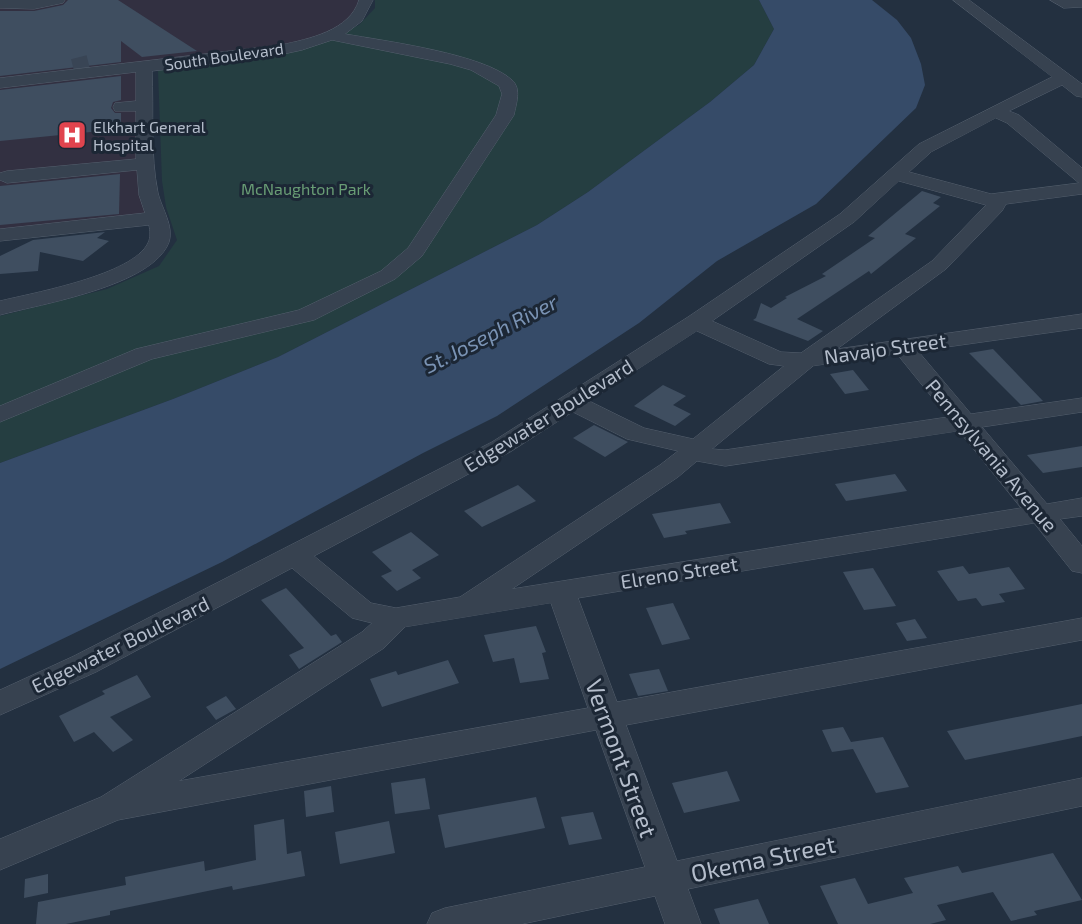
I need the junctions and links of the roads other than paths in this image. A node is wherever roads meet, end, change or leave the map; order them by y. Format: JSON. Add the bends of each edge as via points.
{"nodes":[{"id":1,"x":22,"y":0,"type":"edge"},
{"id":2,"x":58,"y":0,"type":"edge"},
{"id":3,"x":366,"y":0,"type":"edge"},
{"id":4,"x":960,"y":0,"type":"edge"},
{"id":5,"x":1057,"y":0,"type":"edge"},
{"id":6,"x":1082,"y":3,"type":"edge"},
{"id":7,"x":0,"y":4,"type":"edge"},
{"id":8,"x":330,"y":35,"type":"junction"},
{"id":9,"x":144,"y":67,"type":"junction"},
{"id":10,"x":105,"y":72,"type":"junction"},
{"id":11,"x":72,"y":78,"type":"junction"},
{"id":12,"x":0,"y":83,"type":"edge"},
{"id":13,"x":1073,"y":85,"type":"edge"},
{"id":14,"x":0,"y":92,"type":"edge"},
{"id":15,"x":145,"y":98,"type":"junction"},
{"id":16,"x":121,"y":100,"type":"dead end"},
{"id":17,"x":995,"y":111,"type":"junction"},
{"id":18,"x":147,"y":171,"type":"junction"},
{"id":19,"x":898,"y":175,"type":"junction"},
{"id":20,"x":7,"y":177,"type":"dead end"},
{"id":21,"x":1082,"y":178,"type":"edge"},
{"id":22,"x":120,"y":182,"type":"dead end"},
{"id":23,"x":1082,"y":188,"type":"edge"},
{"id":24,"x":991,"y":200,"type":"junction"},
{"id":25,"x":156,"y":218,"type":"junction"},
{"id":26,"x":0,"y":235,"type":"edge"},
{"id":27,"x":0,"y":308,"type":"edge"},
{"id":28,"x":1082,"y":321,"type":"edge"},
{"id":29,"x":696,"y":322,"type":"junction"},
{"id":30,"x":902,"y":346,"type":"junction"},
{"id":31,"x":806,"y":360,"type":"junction"},
{"id":32,"x":572,"y":402,"type":"junction"},
{"id":33,"x":1082,"y":405,"type":"edge"},
{"id":34,"x":0,"y":414,"type":"edge"},
{"id":35,"x":966,"y":424,"type":"junction"},
{"id":36,"x":694,"y":452,"type":"junction"},
{"id":37,"x":1082,"y":507,"type":"edge"},
{"id":38,"x":1041,"y":514,"type":"junction"},
{"id":39,"x":296,"y":556,"type":"junction"},
{"id":40,"x":1082,"y":564,"type":"edge"},
{"id":41,"x":561,"y":591,"type":"junction"},
{"id":42,"x":464,"y":607,"type":"junction"},
{"id":43,"x":396,"y":618,"type":"junction"},
{"id":44,"x":1082,"y":628,"type":"edge"},
{"id":45,"x":0,"y":703,"type":"edge"},
{"id":46,"x":606,"y":716,"type":"junction"},
{"id":47,"x":1082,"y":792,"type":"edge"},
{"id":48,"x":113,"y":807,"type":"junction"},
{"id":49,"x":0,"y":855,"type":"edge"},
{"id":50,"x":666,"y":878,"type":"junction"},
{"id":51,"x":445,"y":924,"type":"edge"},
{"id":52,"x":683,"y":924,"type":"edge"}],
"edges":[{"from":1,"to":7,"type":"street"},
{"from":2,"to":7,"type":"street","via":[[31,5]]},
{"from":3,"to":8,"type":"street","name":"South Boulevard","via":[[360,15]]},
{"from":4,"to":13,"type":"street"},
{"from":5,"to":6,"type":"street","via":[[1064,4]]},
{"from":8,"to":9,"type":"street","name":"South Boulevard","via":[[273,51]]},
{"from":8,"to":34,"type":"street","via":[[453,60],[477,67],[506,83],[510,94],[506,115],[415,252],[388,274],[306,315],[144,354]]},
{"from":9,"to":10,"type":"street"},
{"from":9,"to":15,"type":"street","name":"South Boulevard"},
{"from":10,"to":11,"type":"street"},
{"from":10,"to":11,"type":"street","via":[[102,65]]},
{"from":11,"to":12,"type":"street"},
{"from":11,"to":14,"type":"street"},
{"from":13,"to":17,"type":"street","name":"Edgewater Boulevard"},
{"from":15,"to":16,"type":"street"},
{"from":15,"to":18,"type":"street","name":"South Boulevard"},
{"from":17,"to":19,"type":"street","name":"Edgewater Boulevard","via":[[925,148]]},
{"from":17,"to":21,"type":"street","via":[[1013,119]]},
{"from":18,"to":20,"type":"street"},
{"from":18,"to":22,"type":"street"},
{"from":18,"to":25,"type":"street","name":"South Boulevard"},
{"from":19,"to":24,"type":"street"},
{"from":19,"to":29,"type":"street","name":"Edgewater Boulevard","via":[[847,218]]},
{"from":23,"to":24,"type":"street"},
{"from":24,"to":31,"type":"street","via":[[995,207],[939,265]]},
{"from":25,"to":26,"type":"street"},
{"from":25,"to":27,"type":"street","name":"South Boulevard","via":[[159,244],[143,262],[108,279]]},
{"from":28,"to":30,"type":"street","name":"Navajo Street"},
{"from":29,"to":31,"type":"street","name":"Navajo Street","via":[[777,359]]},
{"from":29,"to":32,"type":"street","name":"Edgewater Boulevard"},
{"from":30,"to":31,"type":"street","name":"Navajo Street"},
{"from":30,"to":35,"type":"street","name":"Pennsylvania Avenue"},
{"from":31,"to":36,"type":"street"},
{"from":32,"to":36,"type":"street","via":[[636,434],[685,445]]},
{"from":32,"to":39,"type":"street","name":"Edgewater Boulevard","via":[[501,447]]},
{"from":33,"to":35,"type":"street"},
{"from":35,"to":36,"type":"street","via":[[725,458]]},
{"from":35,"to":38,"type":"street","name":"Pennsylvania Avenue"},
{"from":36,"to":42,"type":"street"},
{"from":37,"to":38,"type":"street","name":"Elreno Street"},
{"from":38,"to":40,"type":"street","name":"Pennsylvania Avenue"},
{"from":38,"to":41,"type":"street","name":"Elreno Street"},
{"from":39,"to":43,"type":"street","name":"Elreno Street","via":[[362,611]]},
{"from":39,"to":45,"type":"street","name":"Edgewater Boulevard"},
{"from":41,"to":42,"type":"street","name":"Elreno Street"},
{"from":41,"to":46,"type":"street","name":"Vermont Street"},
{"from":42,"to":43,"type":"street","name":"Elreno Street"},
{"from":43,"to":48,"type":"street","via":[[373,640]]},
{"from":44,"to":46,"type":"street"},
{"from":46,"to":48,"type":"street"},
{"from":46,"to":50,"type":"street","name":"Vermont Street"},
{"from":47,"to":50,"type":"street","name":"Okema Street"},
{"from":48,"to":49,"type":"street"},
{"from":50,"to":51,"type":"street","name":"Okema Street"},
{"from":50,"to":52,"type":"street","name":"Vermont Street"}]}
